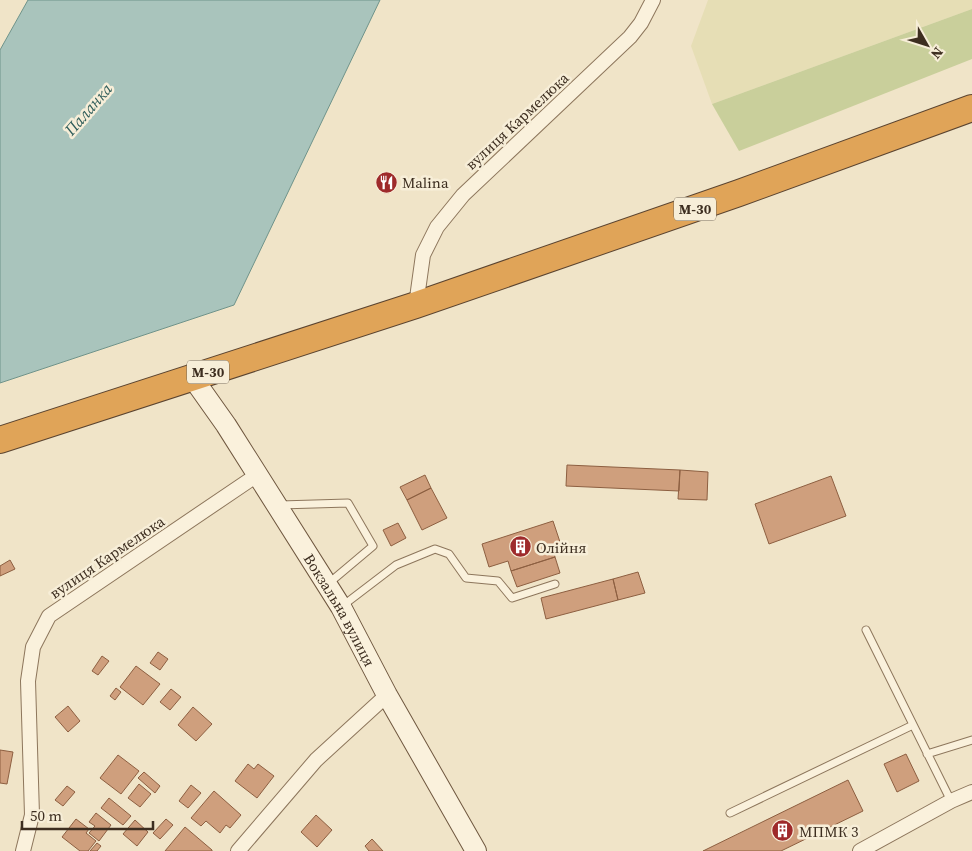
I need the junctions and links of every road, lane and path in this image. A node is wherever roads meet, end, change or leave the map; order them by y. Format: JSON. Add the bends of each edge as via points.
{"nodes":[{"id":1,"x":653,"y":0,"type":"edge"},
{"id":2,"x":972,"y":108,"type":"edge"},
{"id":3,"x":416,"y":305,"type":"junction"},
{"id":4,"x":192,"y":377,"type":"junction"},
{"id":5,"x":0,"y":440,"type":"edge"},
{"id":6,"x":257,"y":475,"type":"junction"},
{"id":7,"x":276,"y":505,"type":"junction"},
{"id":8,"x":555,"y":584,"type":"dead end"},
{"id":9,"x":327,"y":585,"type":"junction"},
{"id":10,"x":341,"y":607,"type":"junction"},
{"id":11,"x":866,"y":630,"type":"dead end"},
{"id":12,"x":387,"y":695,"type":"junction"},
{"id":13,"x":913,"y":725,"type":"junction"},
{"id":14,"x":972,"y":740,"type":"edge"},
{"id":15,"x":927,"y":754,"type":"junction"},
{"id":16,"x":972,"y":792,"type":"edge"},
{"id":17,"x":951,"y":801,"type":"junction"},
{"id":18,"x":730,"y":813,"type":"dead end"},
{"id":19,"x":23,"y":851,"type":"edge"},
{"id":20,"x":238,"y":851,"type":"edge"},
{"id":21,"x":476,"y":851,"type":"edge"},
{"id":22,"x":860,"y":851,"type":"edge"}],
"edges":[{"from":1,"to":3,"type":"street","name":"вулиця Кармелюка","via":[[630,37],[463,195],[437,227],[423,255]]},
{"from":2,"to":3,"type":"highway","number":"М-30","via":[[739,194]]},
{"from":3,"to":4,"type":"highway","number":"М-30"},
{"from":4,"to":5,"type":"highway","number":"М-30"},
{"from":4,"to":6,"type":"main road","name":"Вокзальна вулиця"},
{"from":6,"to":7,"type":"main road","name":"Вокзальна вулиця"},
{"from":6,"to":19,"type":"street","name":"вулиця Кармелюка","via":[[49,616],[33,647],[28,681],[32,815]]},
{"from":7,"to":9,"type":"main road","name":"Вокзальна вулиця"},
{"from":7,"to":9,"type":"lane","via":[[348,503],[373,546]]},
{"from":8,"to":10,"type":"lane","via":[[512,598],[498,581],[466,578],[449,554],[435,549],[396,564]]},
{"from":9,"to":10,"type":"main road","name":"Вокзальна вулиця"},
{"from":10,"to":12,"type":"main road","name":"Вокзальна вулиця"},
{"from":11,"to":13,"type":"lane"},
{"from":12,"to":20,"type":"street","via":[[316,760]]},
{"from":12,"to":21,"type":"main road","name":"Вокзальна вулиця"},
{"from":13,"to":15,"type":"lane"},
{"from":13,"to":18,"type":"lane"},
{"from":14,"to":15,"type":"lane"},
{"from":15,"to":17,"type":"lane"},
{"from":16,"to":17,"type":"street"},
{"from":17,"to":22,"type":"street"}]}
